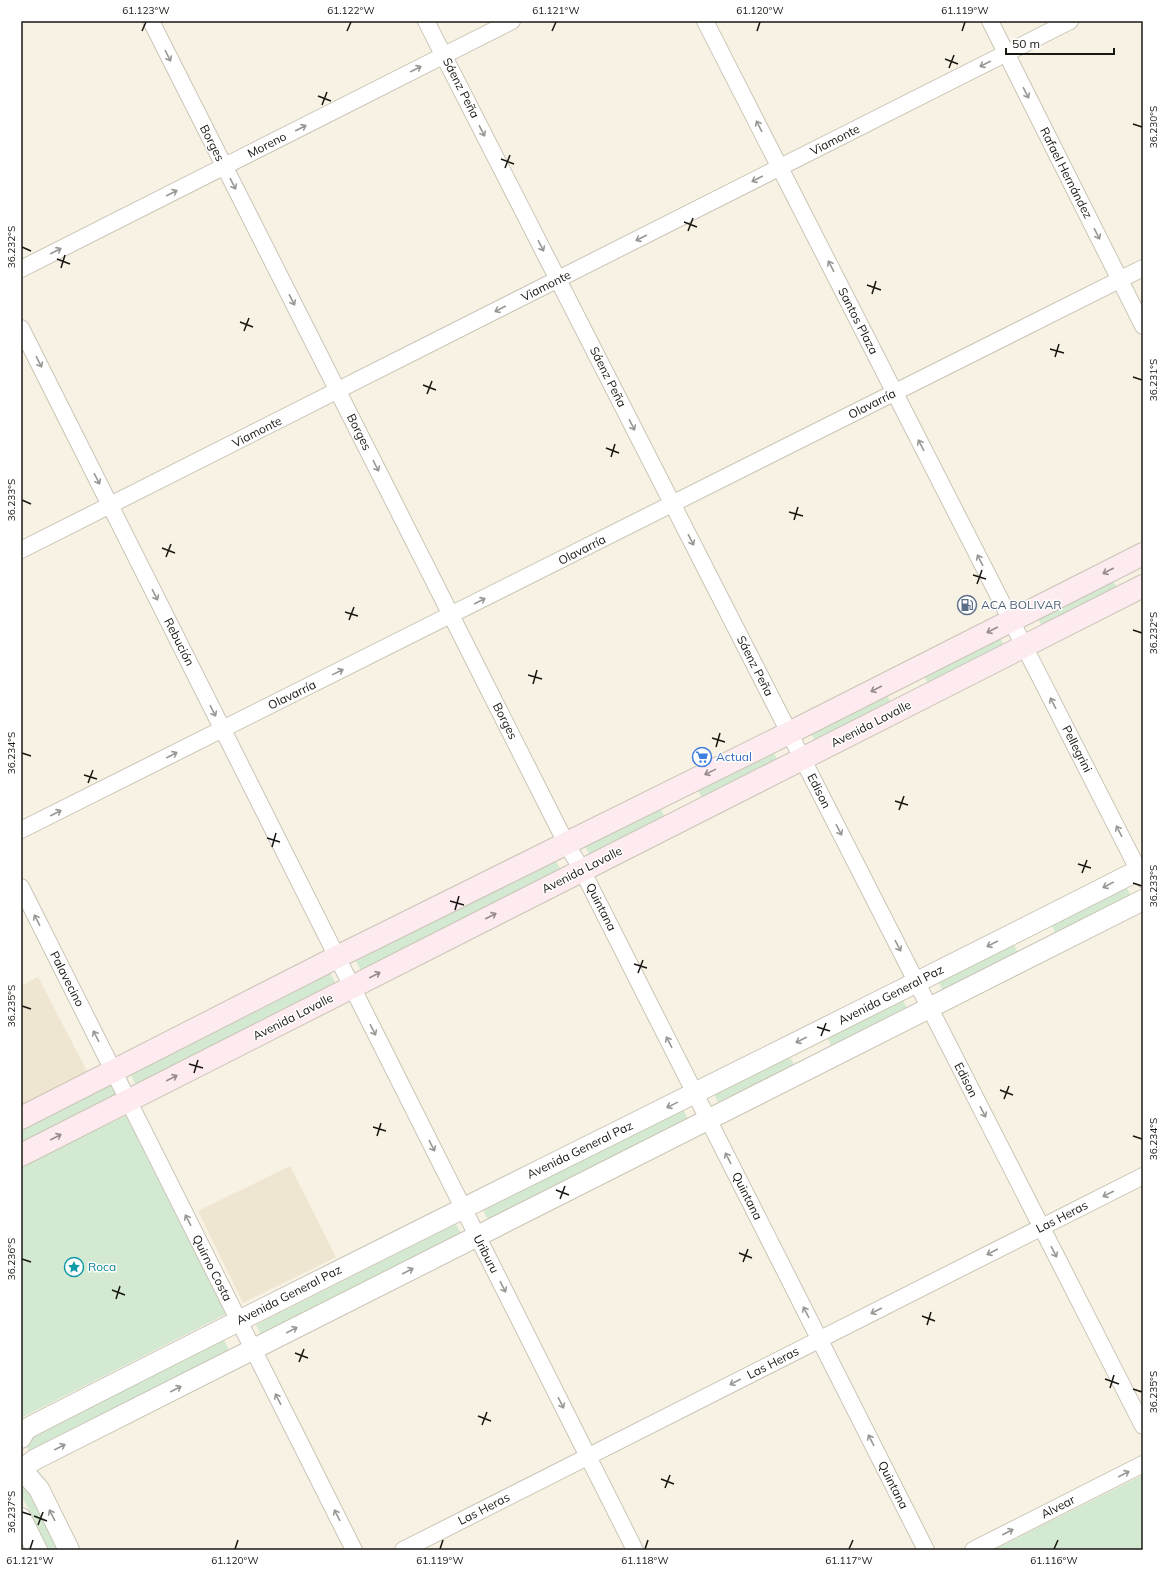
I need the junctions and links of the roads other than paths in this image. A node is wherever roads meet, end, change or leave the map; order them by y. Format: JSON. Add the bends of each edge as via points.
{"nodes":[{"id":1,"x":151,"y":21,"type":"edge"},
{"id":2,"x":426,"y":21,"type":"edge"},
{"id":3,"x":512,"y":21,"type":"edge"},
{"id":4,"x":705,"y":21,"type":"edge"},
{"id":5,"x":990,"y":21,"type":"edge"},
{"id":6,"x":1070,"y":21,"type":"edge"},
{"id":7,"x":1006,"y":53,"type":"junction"},
{"id":8,"x":444,"y":55,"type":"junction"},
{"id":9,"x":224,"y":167,"type":"junction"},
{"id":10,"x":780,"y":167,"type":"junction"},
{"id":11,"x":1143,"y":268,"type":"edge"},
{"id":12,"x":21,"y":269,"type":"edge"},
{"id":13,"x":558,"y":279,"type":"junction"},
{"id":14,"x":1120,"y":280,"type":"junction"},
{"id":15,"x":1143,"y":326,"type":"edge"},
{"id":16,"x":21,"y":328,"type":"edge"},
{"id":17,"x":338,"y":391,"type":"junction"},
{"id":18,"x":895,"y":393,"type":"junction"},
{"id":19,"x":673,"y":504,"type":"junction"},
{"id":20,"x":110,"y":505,"type":"junction"},
{"id":21,"x":21,"y":550,"type":"edge"},
{"id":22,"x":1143,"y":554,"type":"edge"},
{"id":23,"x":1143,"y":586,"type":"edge"},
{"id":24,"x":451,"y":616,"type":"junction"},
{"id":25,"x":1011,"y":620,"type":"junction"},
{"id":26,"x":1024,"y":646,"type":"junction"},
{"id":27,"x":223,"y":729,"type":"junction"},
{"id":28,"x":789,"y":733,"type":"junction"},
{"id":29,"x":802,"y":759,"type":"junction"},
{"id":30,"x":21,"y":830,"type":"edge"},
{"id":31,"x":566,"y":843,"type":"junction"},
{"id":32,"x":582,"y":870,"type":"junction"},
{"id":33,"x":1142,"y":872,"type":"edge"},
{"id":34,"x":21,"y":887,"type":"edge"},
{"id":35,"x":1143,"y":900,"type":"edge"},
{"id":36,"x":337,"y":957,"type":"junction"},
{"id":37,"x":916,"y":982,"type":"junction"},
{"id":38,"x":352,"y":987,"type":"junction"},
{"id":39,"x":930,"y":1008,"type":"junction"},
{"id":40,"x":113,"y":1071,"type":"junction"},
{"id":41,"x":695,"y":1094,"type":"junction"},
{"id":42,"x":128,"y":1100,"type":"junction"},
{"id":43,"x":21,"y":1118,"type":"edge"},
{"id":44,"x":708,"y":1119,"type":"junction"},
{"id":45,"x":21,"y":1155,"type":"edge"},
{"id":46,"x":1143,"y":1176,"type":"edge"},
{"id":47,"x":463,"y":1208,"type":"junction"},
{"id":48,"x":1042,"y":1227,"type":"junction"},
{"id":49,"x":477,"y":1236,"type":"junction"},
{"id":50,"x":238,"y":1320,"type":"junction"},
{"id":51,"x":820,"y":1340,"type":"junction"},
{"id":52,"x":253,"y":1349,"type":"junction"},
{"id":53,"x":1143,"y":1426,"type":"edge"},
{"id":54,"x":21,"y":1438,"type":"edge"},
{"id":55,"x":588,"y":1456,"type":"junction"},
{"id":56,"x":1143,"y":1464,"type":"edge"},
{"id":57,"x":23,"y":1466,"type":"edge"},
{"id":58,"x":21,"y":1518,"type":"edge"},
{"id":59,"x":37,"y":1550,"type":"edge"},
{"id":60,"x":69,"y":1550,"type":"edge"},
{"id":61,"x":354,"y":1550,"type":"edge"},
{"id":62,"x":403,"y":1550,"type":"edge"},
{"id":63,"x":635,"y":1550,"type":"edge"},
{"id":64,"x":926,"y":1550,"type":"edge"},
{"id":65,"x":973,"y":1550,"type":"edge"}],
"edges":[{"from":1,"to":9,"type":"street","name":"Borges","one_way":true},
{"from":2,"to":8,"type":"street","name":"Sáenz Peña"},
{"from":3,"to":8,"type":"street","name":"Moreno"},
{"from":10,"to":4,"type":"street","name":"Santos Plaza","one_way":true},
{"from":5,"to":7,"type":"street","name":"Rafael Hernández"},
{"from":6,"to":7,"type":"street","name":"Viamonte"},
{"from":7,"to":10,"type":"street","name":"Viamonte","one_way":true},
{"from":7,"to":14,"type":"street","name":"Rafael Hernández","one_way":true},
{"from":9,"to":8,"type":"street","name":"Moreno","one_way":true},
{"from":8,"to":13,"type":"street","name":"Sáenz Peña","one_way":true},
{"from":12,"to":9,"type":"street","name":"Moreno","one_way":true},
{"from":9,"to":17,"type":"street","name":"Borges","one_way":true},
{"from":10,"to":13,"type":"street","name":"Viamonte","one_way":true},
{"from":18,"to":10,"type":"street","name":"Santos Plaza","one_way":true},
{"from":11,"to":14,"type":"street","name":"Olavarría"},
{"from":13,"to":17,"type":"street","name":"Viamonte","one_way":true},
{"from":13,"to":19,"type":"street","name":"Sáenz Peña","one_way":true},
{"from":14,"to":15,"type":"street","name":"Rafael Hernández"},
{"from":14,"to":18,"type":"street","name":"Olavarría"},
{"from":16,"to":20,"type":"street","name":"Rebución","one_way":true},
{"from":17,"to":20,"type":"street","name":"Viamonte"},
{"from":17,"to":24,"type":"street","name":"Borges","one_way":true},
{"from":18,"to":19,"type":"street","name":"Olavarría"},
{"from":25,"to":18,"type":"street","name":"Santos Plaza","one_way":true},
{"from":24,"to":19,"type":"street","name":"Olavarría","one_way":true},
{"from":19,"to":28,"type":"street","name":"Sáenz Peña","one_way":true},
{"from":20,"to":21,"type":"street","name":"Viamonte"},
{"from":20,"to":27,"type":"street","name":"Rebución","one_way":true},
{"from":22,"to":25,"type":"main road","one_way":true},
{"from":23,"to":26,"type":"main road","name":"Avenida Lavalle"},
{"from":27,"to":24,"type":"street","name":"Olavarría","one_way":true},
{"from":24,"to":31,"type":"street","name":"Borges"},
{"from":25,"to":26,"type":"street","name":"Pellegrini"},
{"from":25,"to":28,"type":"main road","one_way":true},
{"from":26,"to":29,"type":"main road","name":"Avenida Lavalle"},
{"from":33,"to":26,"type":"street","name":"Pellegrini","one_way":true},
{"from":30,"to":27,"type":"street","name":"Olavarría","one_way":true},
{"from":27,"to":36,"type":"street","name":"Rebución"},
{"from":28,"to":29,"type":"street","name":"Edison"},
{"from":28,"to":31,"type":"main road","one_way":true},
{"from":29,"to":32,"type":"main road","name":"Avenida Lavalle"},
{"from":29,"to":37,"type":"street","name":"Edison","one_way":true},
{"from":31,"to":32,"type":"street","name":"Quintana"},
{"from":31,"to":36,"type":"main road"},
{"from":38,"to":32,"type":"main road","name":"Avenida Lavalle","one_way":true},
{"from":41,"to":32,"type":"street","name":"Quintana","one_way":true},
{"from":33,"to":37,"type":"street","name":"Avenida General Paz","one_way":true},
{"from":40,"to":34,"type":"street","name":"Palavecino","one_way":true},
{"from":35,"to":39,"type":"street"},
{"from":36,"to":38,"type":"street","name":"Uriburu"},
{"from":36,"to":40,"type":"main road"},
{"from":37,"to":39,"type":"street","name":"Edison"},
{"from":37,"to":41,"type":"street","name":"Avenida General Paz","one_way":true},
{"from":42,"to":38,"type":"main road","name":"Avenida Lavalle","one_way":true},
{"from":38,"to":47,"type":"street","name":"Uriburu","one_way":true},
{"from":39,"to":44,"type":"street"},
{"from":39,"to":48,"type":"street","name":"Edison","one_way":true},
{"from":40,"to":42,"type":"street","name":"Quirno Costa"},
{"from":40,"to":43,"type":"main road"},
{"from":41,"to":44,"type":"street","name":"Quintana"},
{"from":41,"to":47,"type":"street","name":"Avenida General Paz","one_way":true},
{"from":45,"to":42,"type":"main road","name":"Avenida Lavalle","one_way":true},
{"from":50,"to":42,"type":"street","name":"Quirno Costa","one_way":true},
{"from":44,"to":49,"type":"street"},
{"from":51,"to":44,"type":"street","name":"Quintana","one_way":true},
{"from":46,"to":48,"type":"street","name":"Las Heras","one_way":true},
{"from":47,"to":49,"type":"street","name":"Uriburu"},
{"from":47,"to":50,"type":"street","name":"Avenida General Paz"},
{"from":48,"to":51,"type":"street","name":"Las Heras","one_way":true},
{"from":48,"to":53,"type":"street","name":"Edison","one_way":true},
{"from":52,"to":49,"type":"street","one_way":true},
{"from":49,"to":55,"type":"street","name":"Uriburu","one_way":true},
{"from":50,"to":52,"type":"street","name":"Quirno Costa"},
{"from":50,"to":54,"type":"street","name":"Avenida General Paz","via":[[26,1429]]},
{"from":51,"to":55,"type":"street","name":"Las Heras","one_way":true},
{"from":64,"to":51,"type":"street","name":"Quintana","one_way":true},
{"from":57,"to":52,"type":"street","one_way":true},
{"from":61,"to":52,"type":"street","name":"Quirno Costa","one_way":true},
{"from":55,"to":62,"type":"street","name":"Las Heras"},
{"from":55,"to":63,"type":"street","name":"Uriburu"},
{"from":65,"to":56,"type":"street","name":"Alvear","one_way":true},
{"from":60,"to":57,"type":"street","one_way":true,"via":[[39,1488]]},
{"from":58,"to":59,"type":"street"}]}
